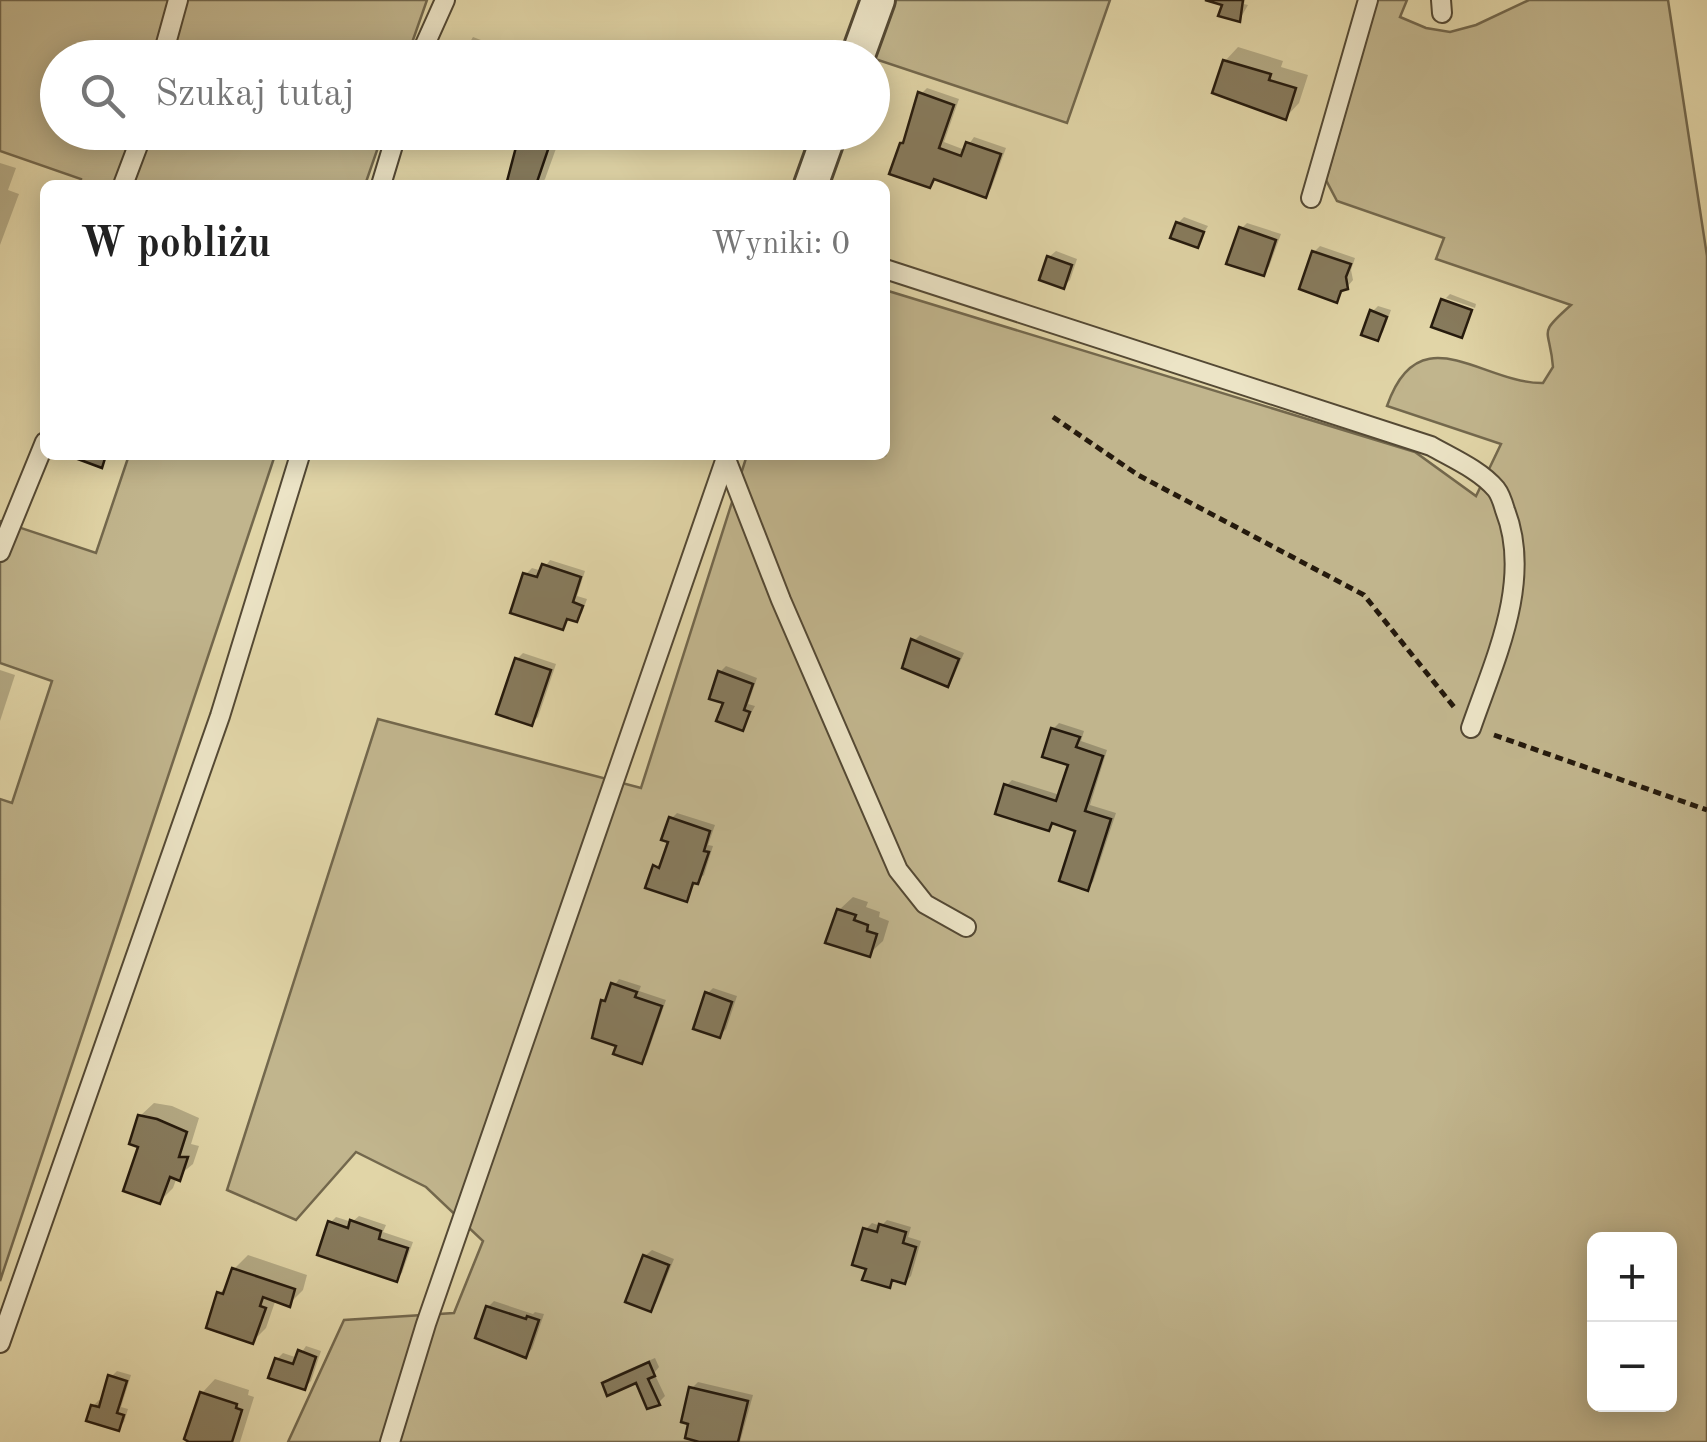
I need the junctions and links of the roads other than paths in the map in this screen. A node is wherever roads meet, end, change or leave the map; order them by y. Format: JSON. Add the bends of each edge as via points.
{"nodes":[{"id":1,"x":178,"y":0,"type":"edge"},
{"id":2,"x":445,"y":0,"type":"edge"},
{"id":3,"x":878,"y":0,"type":"edge"},
{"id":4,"x":1368,"y":0,"type":"edge"},
{"id":5,"x":167,"y":40,"type":"edge"},
{"id":6,"x":427,"y":40,"type":"edge"},
{"id":7,"x":864,"y":40,"type":"edge"},
{"id":8,"x":136,"y":150,"type":"edge"},
{"id":9,"x":392,"y":150,"type":"edge"},
{"id":10,"x":824,"y":150,"type":"edge"},
{"id":11,"x":125,"y":180,"type":"edge"},
{"id":12,"x":383,"y":180,"type":"edge"},
{"id":13,"x":813,"y":180,"type":"edge"},
{"id":14,"x":1311,"y":198,"type":"dead end"},
{"id":15,"x":890,"y":271,"type":"edge"},
{"id":16,"x":40,"y":454,"type":"edge"},
{"id":17,"x":298,"y":460,"type":"edge"},
{"id":18,"x":725,"y":460,"type":"edge"},
{"id":19,"x":727,"y":460,"type":"edge"},
{"id":20,"x":0,"y":552,"type":"edge"},
{"id":21,"x":1471,"y":728,"type":"road end"},
{"id":22,"x":966,"y":928,"type":"dead end"},
{"id":23,"x":0,"y":1343,"type":"edge"},
{"id":24,"x":390,"y":1442,"type":"edge"}],
"edges":[{"from":1,"to":5,"type":"lane"},
{"from":2,"to":6,"type":"lane"},
{"from":3,"to":7,"type":"street"},
{"from":4,"to":14,"type":"lane"},
{"from":8,"to":11,"type":"lane"},
{"from":9,"to":12,"type":"lane"},
{"from":10,"to":13,"type":"street"},
{"from":15,"to":21,"type":"lane","via":[[1431,446],[1498,490],[1516,561],[1505,628]]},
{"from":16,"to":20,"type":"lane"},
{"from":17,"to":23,"type":"lane","via":[[220,716]]},
{"from":18,"to":24,"type":"lane"},
{"from":19,"to":22,"type":"lane","via":[[898,870],[925,904]]}]}
